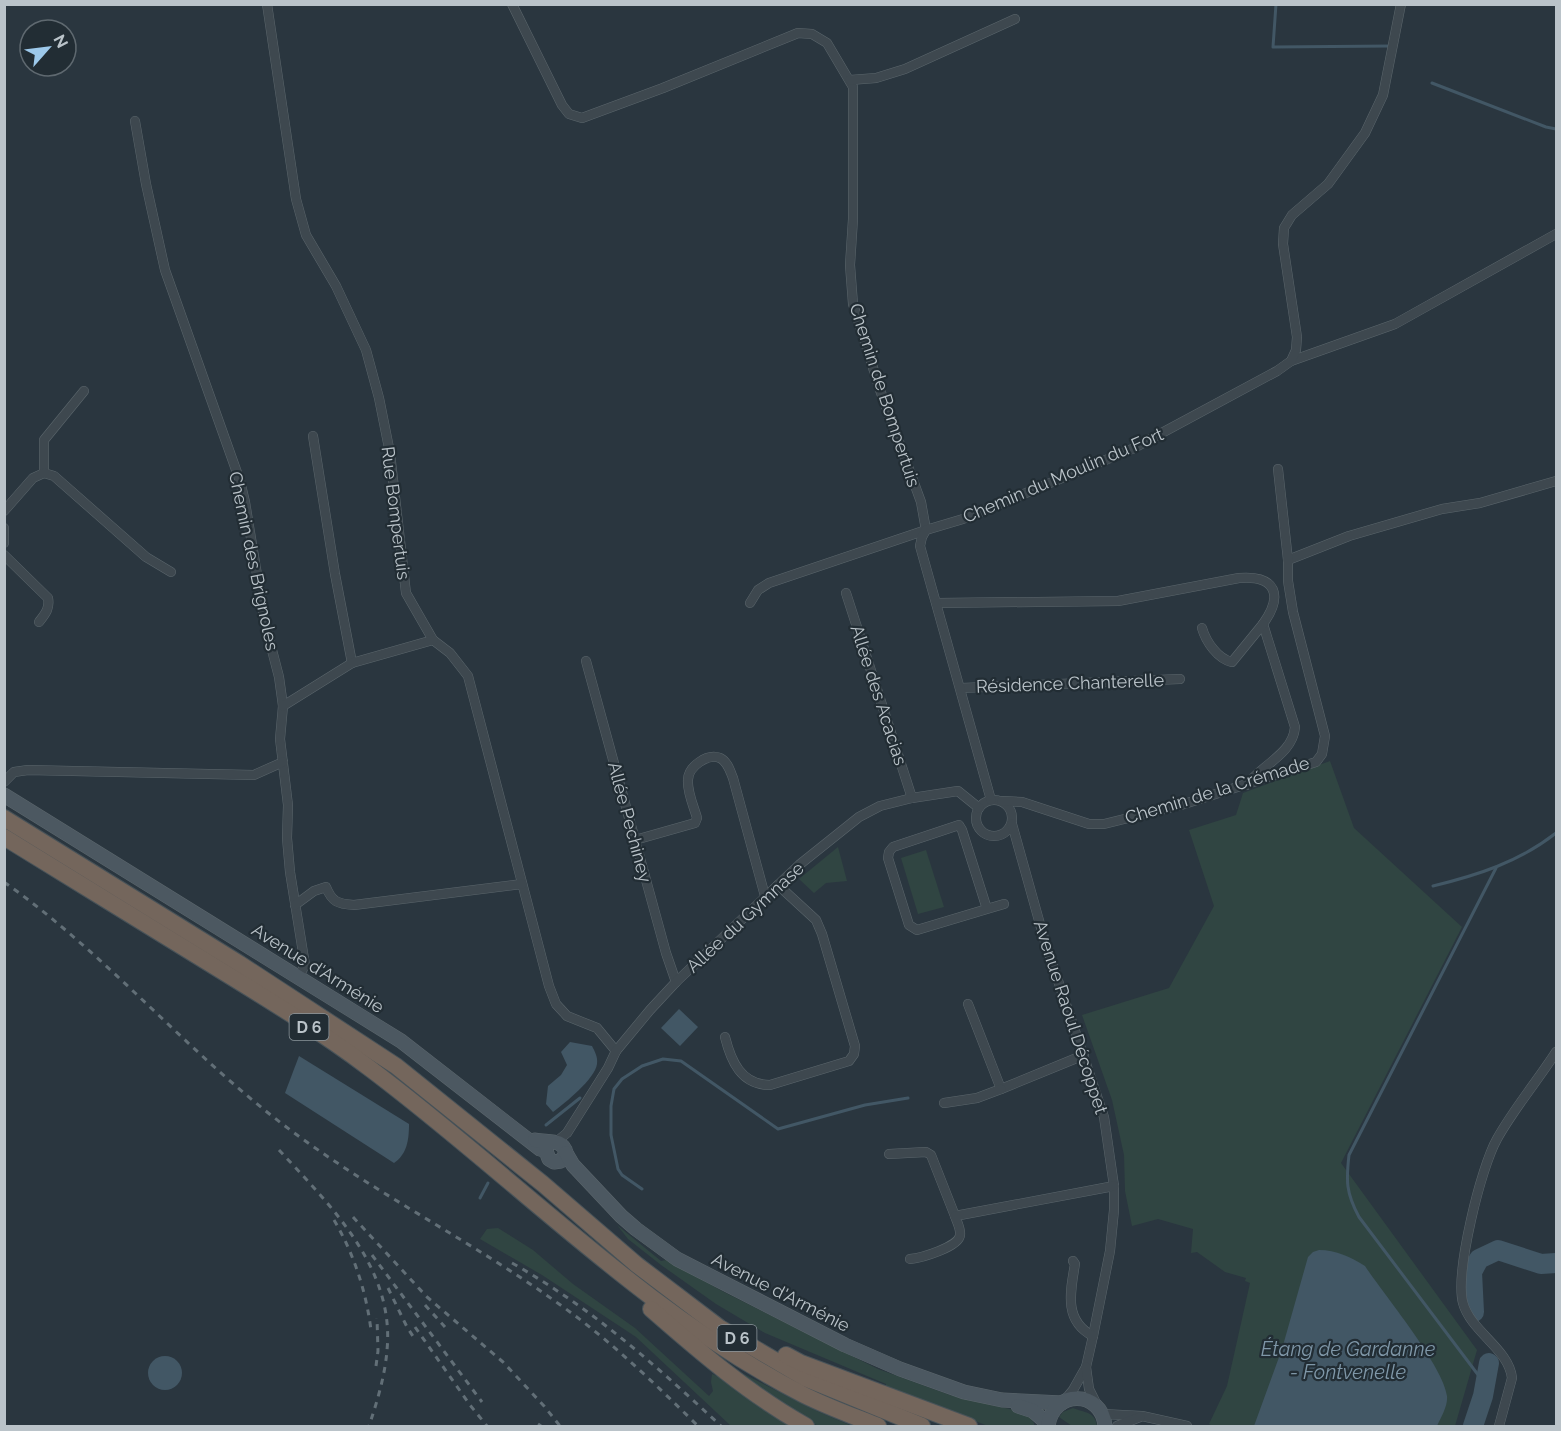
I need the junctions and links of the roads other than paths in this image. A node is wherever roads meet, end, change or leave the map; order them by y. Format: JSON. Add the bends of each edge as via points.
{"nodes":[{"id":1,"x":267,"y":4,"type":"edge"},
{"id":2,"x":512,"y":4,"type":"edge"},
{"id":3,"x":1401,"y":4,"type":"edge"},
{"id":4,"x":1015,"y":19,"type":"dead end"},
{"id":5,"x":850,"y":80,"type":"junction"},
{"id":6,"x":135,"y":121,"type":"dead end"},
{"id":7,"x":1557,"y":234,"type":"edge"},
{"id":8,"x":1291,"y":361,"type":"junction"},
{"id":9,"x":84,"y":392,"type":"dead end"},
{"id":10,"x":313,"y":436,"type":"dead end"},
{"id":11,"x":1278,"y":469,"type":"dead end"},
{"id":12,"x":44,"y":472,"type":"junction"},
{"id":13,"x":1557,"y":481,"type":"edge"},
{"id":14,"x":4,"y":511,"type":"edge"},
{"id":15,"x":4,"y":528,"type":"edge"},
{"id":16,"x":926,"y":530,"type":"junction"},
{"id":17,"x":4,"y":543,"type":"edge"},
{"id":18,"x":4,"y":555,"type":"edge"},
{"id":19,"x":1288,"y":560,"type":"junction"},
{"id":20,"x":171,"y":572,"type":"dead end"},
{"id":21,"x":846,"y":593,"type":"dead end"},
{"id":22,"x":750,"y":603,"type":"dead end"},
{"id":23,"x":937,"y":603,"type":"junction"},
{"id":24,"x":39,"y":622,"type":"dead end"},
{"id":25,"x":1263,"y":624,"type":"junction"},
{"id":26,"x":1202,"y":628,"type":"dead end"},
{"id":27,"x":433,"y":640,"type":"junction"},
{"id":28,"x":586,"y":661,"type":"dead end"},
{"id":29,"x":352,"y":663,"type":"junction"},
{"id":30,"x":1180,"y":679,"type":"dead end"},
{"id":31,"x":961,"y":688,"type":"junction"},
{"id":32,"x":283,"y":706,"type":"junction"},
{"id":33,"x":283,"y":762,"type":"junction"},
{"id":34,"x":4,"y":782,"type":"edge"},
{"id":35,"x":1246,"y":785,"type":"junction"},
{"id":36,"x":4,"y":787,"type":"edge"},
{"id":37,"x":4,"y":795,"type":"edge"},
{"id":38,"x":912,"y":798,"type":"junction"},
{"id":39,"x":991,"y":800,"type":"junction"},
{"id":40,"x":1002,"y":801,"type":"junction"},
{"id":41,"x":1030,"y":806,"type":"junction"},
{"id":42,"x":979,"y":808,"type":"junction"},
{"id":43,"x":4,"y":818,"type":"edge"},
{"id":44,"x":1012,"y":821,"type":"junction"},
{"id":45,"x":1002,"y":835,"type":"junction"},
{"id":46,"x":4,"y":837,"type":"edge"},
{"id":47,"x":78,"y":840,"type":"junction"},
{"id":48,"x":635,"y":840,"type":"junction"},
{"id":49,"x":1018,"y":850,"type":"junction"},
{"id":50,"x":522,"y":884,"type":"junction"},
{"id":51,"x":778,"y":885,"type":"junction"},
{"id":52,"x":765,"y":896,"type":"junction"},
{"id":53,"x":1004,"y":904,"type":"dead end"},
{"id":54,"x":295,"y":905,"type":"junction"},
{"id":55,"x":987,"y":909,"type":"junction"},
{"id":56,"x":299,"y":976,"type":"junction"},
{"id":57,"x":676,"y":982,"type":"junction"},
{"id":58,"x":969,"y":1004,"type":"dead end"},
{"id":59,"x":725,"y":1036,"type":"dead end"},
{"id":60,"x":616,"y":1051,"type":"junction"},
{"id":61,"x":1557,"y":1052,"type":"edge"},
{"id":62,"x":1083,"y":1056,"type":"junction"},
{"id":63,"x":1001,"y":1089,"type":"junction"},
{"id":64,"x":944,"y":1103,"type":"dead end"},
{"id":65,"x":560,"y":1149,"type":"junction"},
{"id":66,"x":889,"y":1154,"type":"dead end"},
{"id":67,"x":1114,"y":1186,"type":"junction"},
{"id":68,"x":575,"y":1211,"type":"junction"},
{"id":69,"x":955,"y":1216,"type":"junction"},
{"id":70,"x":590,"y":1250,"type":"junction"},
{"id":71,"x":910,"y":1259,"type":"dead end"},
{"id":72,"x":1073,"y":1261,"type":"dead end"},
{"id":73,"x":1093,"y":1336,"type":"junction"},
{"id":74,"x":1086,"y":1367,"type":"junction"},
{"id":75,"x":1002,"y":1400,"type":"junction"},
{"id":76,"x":1062,"y":1402,"type":"junction"},
{"id":77,"x":1102,"y":1416,"type":"edge"},
{"id":78,"x":1142,"y":1416,"type":"junction"},
{"id":79,"x":806,"y":1426,"type":"edge"},
{"id":80,"x":878,"y":1426,"type":"edge"},
{"id":81,"x":922,"y":1426,"type":"edge"},
{"id":82,"x":969,"y":1426,"type":"edge"},
{"id":83,"x":1048,"y":1426,"type":"edge"},
{"id":84,"x":1118,"y":1426,"type":"edge"},
{"id":85,"x":1187,"y":1426,"type":"edge"},
{"id":86,"x":1498,"y":1426,"type":"edge"}],
"edges":[{"from":1,"to":27,"type":"street","name":"Rue Bompertuis","via":[[296,199],[306,235],[336,286],[366,351],[390,453],[406,593]]},
{"from":2,"to":5,"type":"street","name":"Chemin de Bompertuis","via":[[562,105],[569,114],[582,118],[798,33],[812,34],[827,44]]},
{"from":3,"to":8,"type":"street","via":[[1383,95],[1365,133],[1328,184],[1292,215],[1284,228],[1282,244],[1297,337]]},
{"from":4,"to":5,"type":"street","via":[[905,69],[876,78]]},
{"from":5,"to":16,"type":"street","name":"Chemin de Bompertuis","via":[[853,304],[921,502]]},
{"from":6,"to":32,"type":"street","name":"Chemin des Brignoles","via":[[165,270],[243,491]]},
{"from":7,"to":8,"type":"street","name":"Chemin du Moulin du Fort","via":[[1395,324]]},
{"from":8,"to":16,"type":"street","name":"Chemin du Moulin du Fort","via":[[1132,449],[963,519]]},
{"from":9,"to":12,"type":"street","via":[[44,440]]},
{"from":10,"to":29,"type":"street"},
{"from":11,"to":19,"type":"street","name":"Chemin de la Crémade"},
{"from":12,"to":14,"type":"street","via":[[33,478]]},
{"from":12,"to":20,"type":"street","via":[[54,476],[146,558]]},
{"from":13,"to":19,"type":"street","via":[[1349,536]]},
{"from":15,"to":17,"type":"street"},
{"from":16,"to":22,"type":"street","name":"Chemin du Moulin du Fort","via":[[769,583],[758,590]]},
{"from":16,"to":23,"type":"street","via":[[920,546]]},
{"from":18,"to":24,"type":"street","via":[[48,598],[47,612]]},
{"from":19,"to":35,"type":"street","name":"Chemin de la Crémade","via":[[1293,612],[1325,736],[1322,754],[1316,762]]},
{"from":21,"to":38,"type":"street","name":"Allée des Acacias"},
{"from":23,"to":25,"type":"street","via":[[1118,601],[1253,577],[1268,583],[1276,596]]},
{"from":23,"to":31,"type":"street"},
{"from":25,"to":26,"type":"street","via":[[1233,662],[1211,647]]},
{"from":25,"to":35,"type":"street","via":[[1295,728],[1294,738]]},
{"from":27,"to":29,"type":"street"},
{"from":27,"to":50,"type":"street","name":"Rue Bompertuis","via":[[450,653],[468,676]]},
{"from":28,"to":48,"type":"street","name":"Allée Pechiney"},
{"from":29,"to":32,"type":"street"},
{"from":30,"to":31,"type":"street","name":"Résidence Chanterelle"},
{"from":31,"to":39,"type":"street"},
{"from":32,"to":33,"type":"street","name":"Chemin des Brignoles"},
{"from":33,"to":34,"type":"street","via":[[254,775],[28,770],[14,772]]},
{"from":33,"to":54,"type":"street","name":"Chemin des Brignoles"},
{"from":35,"to":41,"type":"street","name":"Chemin de la Crémade","via":[[1104,824],[1089,824]]},
{"from":36,"to":47,"type":"street","name":"Avenue d'Arménie"},
{"from":37,"to":47,"type":"street","name":"Avenue d'Arménie"},
{"from":38,"to":42,"type":"street","name":"Allée du Gymnase","via":[[958,791]]},
{"from":38,"to":51,"type":"street","name":"Allée du Gymnase","via":[[880,806],[859,817]]},
{"from":39,"to":40,"type":"street"},
{"from":39,"to":42,"type":"street"},
{"from":40,"to":41,"type":"street","name":"Chemin de la Crémade"},
{"from":40,"to":44,"type":"street","via":[[1008,806]]},
{"from":41,"to":44,"type":"street"},
{"from":42,"to":45,"type":"street","via":[[976,819],[980,830],[989,836]]},
{"from":43,"to":68,"type":"highway","number":"D 6","via":[[396,1065]]},
{"from":44,"to":45,"type":"street"},
{"from":44,"to":49,"type":"street","name":"Avenue Raoul Décoppet"},
{"from":45,"to":49,"type":"street"},
{"from":46,"to":70,"type":"highway","number":"D 6","via":[[230,976],[367,1066]]},
{"from":47,"to":56,"type":"street","name":"Avenue d'Arménie"},
{"from":48,"to":52,"type":"street","via":[[695,823],[687,782],[702,760],[720,758],[733,778]]},
{"from":48,"to":57,"type":"street","name":"Allée Pechiney"},
{"from":49,"to":62,"type":"street","name":"Avenue Raoul Décoppet"},
{"from":50,"to":54,"type":"street","via":[[354,905],[331,900],[326,887]]},
{"from":50,"to":60,"type":"street","name":"Rue Bompertuis","via":[[556,1004],[567,1016],[597,1028]]},
{"from":51,"to":52,"type":"street","name":"Allée du Gymnase"},
{"from":51,"to":59,"type":"street","via":[[816,920],[855,1046],[854,1054],[849,1061],[761,1085],[741,1075]]},
{"from":52,"to":57,"type":"street","name":"Allée du Gymnase"},
{"from":53,"to":55,"type":"street"},
{"from":54,"to":56,"type":"street","name":"Chemin des Brignoles","via":[[305,965]]},
{"from":55,"to":55,"type":"street","via":[[959,825],[893,847],[889,852],[912,928],[917,930]]},
{"from":56,"to":65,"type":"street","name":"Avenue d'Arménie","via":[[401,1041],[540,1149]]},
{"from":57,"to":60,"type":"street","name":"Allée du Gymnase"},
{"from":58,"to":63,"type":"street"},
{"from":60,"to":65,"type":"street","name":"Allée du Gymnase"},
{"from":61,"to":86,"type":"street","via":[[1497,1139],[1464,1249],[1461,1294],[1466,1312],[1511,1372]]},
{"from":62,"to":63,"type":"street"},
{"from":62,"to":67,"type":"street","name":"Avenue Raoul Décoppet","via":[[1104,1117]]},
{"from":63,"to":64,"type":"street","via":[[977,1098]]},
{"from":65,"to":75,"type":"street","name":"Avenue d'Arménie","via":[[636,1229],[677,1258],[869,1356],[964,1392]]},
{"from":66,"to":69,"type":"street","via":[[931,1155]]},
{"from":67,"to":69,"type":"street"},
{"from":67,"to":73,"type":"street","name":"Avenue Raoul Décoppet","via":[[1110,1251]]},
{"from":68,"to":81,"type":"highway","number":"D 6","via":[[637,1265],[720,1328],[805,1378]]},
{"from":68,"to":82,"type":"highway","via":[[680,1288],[801,1363]]},
{"from":69,"to":71,"type":"street","via":[[960,1231],[956,1243]]},
{"from":70,"to":79,"type":"highway","via":[[622,1284],[703,1354]]},
{"from":70,"to":80,"type":"highway","number":"D 6","via":[[731,1352],[805,1396]]},
{"from":72,"to":73,"type":"street","via":[[1071,1312],[1076,1324]]},
{"from":73,"to":74,"type":"street","name":"Avenue Raoul Décoppet"},
{"from":74,"to":76,"type":"street","name":"Avenue Raoul Décoppet"},
{"from":74,"to":77,"type":"street","name":"Avenue Raoul Décoppet","via":[[1089,1389]]},
{"from":75,"to":76,"type":"street","name":"Avenue d'Arménie"},
{"from":75,"to":83,"type":"street","name":"Avenue d'Arménie","via":[[1033,1411]]},
{"from":76,"to":77,"type":"street","name":"Avenue d'Arménie","via":[[1075,1398],[1088,1401]]},
{"from":76,"to":83,"type":"street","via":[[1050,1416]]},
{"from":77,"to":78,"type":"street"},
{"from":78,"to":84,"type":"street"},
{"from":78,"to":85,"type":"street"}]}
